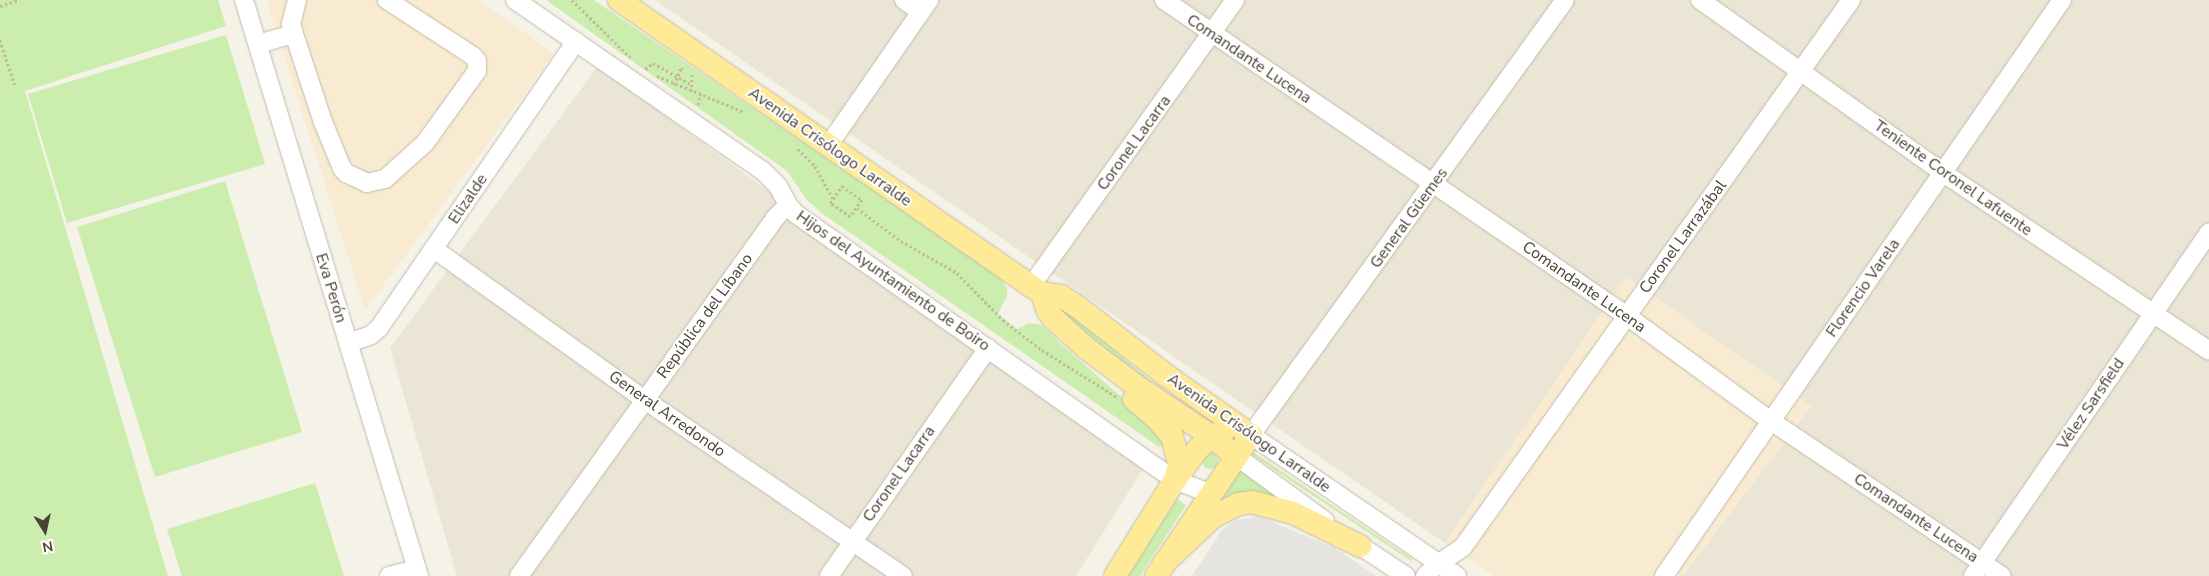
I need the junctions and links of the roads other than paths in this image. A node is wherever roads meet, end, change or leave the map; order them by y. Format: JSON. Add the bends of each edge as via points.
{"nodes":[{"id":1,"x":244,"y":0,"type":"edge"},
{"id":2,"x":297,"y":0,"type":"edge"},
{"id":3,"x":387,"y":0,"type":"edge"},
{"id":4,"x":515,"y":0,"type":"edge"},
{"id":5,"x":619,"y":0,"type":"edge"},
{"id":6,"x":904,"y":0,"type":"edge"},
{"id":7,"x":1164,"y":0,"type":"edge"},
{"id":8,"x":1235,"y":0,"type":"edge"},
{"id":9,"x":1565,"y":0,"type":"edge"},
{"id":10,"x":1700,"y":0,"type":"edge"},
{"id":11,"x":1851,"y":0,"type":"edge"},
{"id":12,"x":2062,"y":0,"type":"edge"},
{"id":13,"x":536,"y":6,"type":"edge"},
{"id":14,"x":925,"y":6,"type":"edge"},
{"id":15,"x":294,"y":34,"type":"junction"},
{"id":16,"x":1212,"y":34,"type":"junction"},
{"id":17,"x":576,"y":41,"type":"junction"},
{"id":18,"x":258,"y":44,"type":"junction"},
{"id":19,"x":1802,"y":71,"type":"junction"},
{"id":20,"x":828,"y":146,"type":"junction"},
{"id":21,"x":1942,"y":172,"type":"junction"},
{"id":22,"x":1434,"y":184,"type":"junction"},
{"id":23,"x":788,"y":205,"type":"junction"},
{"id":24,"x":2209,"y":232,"type":"edge"},
{"id":25,"x":434,"y":249,"type":"junction"},
{"id":26,"x":1036,"y":289,"type":"junction"},
{"id":27,"x":2152,"y":314,"type":"junction"},
{"id":28,"x":1626,"y":316,"type":"junction"},
{"id":29,"x":348,"y":344,"type":"junction"},
{"id":30,"x":988,"y":348,"type":"junction"},
{"id":31,"x":1086,"y":348,"type":"junction"},
{"id":32,"x":2209,"y":351,"type":"edge"},
{"id":33,"x":645,"y":400,"type":"junction"},
{"id":34,"x":1771,"y":421,"type":"junction"},
{"id":35,"x":1252,"y":435,"type":"junction"},
{"id":36,"x":1211,"y":436,"type":"junction"},
{"id":37,"x":1236,"y":456,"type":"junction"},
{"id":38,"x":1175,"y":480,"type":"junction"},
{"id":39,"x":1211,"y":494,"type":"junction"},
{"id":40,"x":852,"y":542,"type":"junction"},
{"id":41,"x":1360,"y":546,"type":"junction"},
{"id":42,"x":1161,"y":569,"type":"edge"},
{"id":43,"x":1978,"y":569,"type":"edge"},
{"id":44,"x":418,"y":572,"type":"edge"},
{"id":45,"x":1447,"y":572,"type":"edge"},
{"id":46,"x":389,"y":576,"type":"edge"},
{"id":47,"x":519,"y":576,"type":"edge"},
{"id":48,"x":829,"y":576,"type":"edge"},
{"id":49,"x":903,"y":576,"type":"edge"},
{"id":50,"x":1116,"y":576,"type":"edge"},
{"id":51,"x":1406,"y":576,"type":"edge"},
{"id":52,"x":1425,"y":576,"type":"edge"},
{"id":53,"x":1664,"y":576,"type":"edge"},
{"id":54,"x":2002,"y":576,"type":"edge"}],
"edges":[{"from":1,"to":18,"type":"street","name":"Eva Perón"},
{"from":2,"to":15,"type":"street","via":[[292,24]]},
{"from":3,"to":15,"type":"street","via":[[473,56],[478,66],[425,142],[394,173],[376,183],[367,183],[342,168]]},
{"from":4,"to":13,"type":"street","name":"Hijos del Ayuntamiento de Boiro"},
{"from":5,"to":20,"type":"main road","name":"Avenida Crisólogo Larralde"},
{"from":6,"to":14,"type":"street"},
{"from":7,"to":16,"type":"street","name":"Comandante Lucena"},
{"from":8,"to":16,"type":"street","name":"Coronel Lacarra"},
{"from":9,"to":22,"type":"street","name":"General Güemes"},
{"from":10,"to":19,"type":"street","name":"Teniente Coronel Lafuente"},
{"from":11,"to":19,"type":"street","name":"Coronel Larrazábal"},
{"from":12,"to":21,"type":"street","name":"Florencio Varela"},
{"from":13,"to":17,"type":"street","name":"Hijos del Ayuntamiento de Boiro"},
{"from":14,"to":20,"type":"street"},
{"from":15,"to":18,"type":"street"},
{"from":16,"to":22,"type":"street","name":"Comandante Lucena"},
{"from":16,"to":26,"type":"street","name":"Coronel Lacarra"},
{"from":17,"to":23,"type":"street","name":"Hijos del Ayuntamiento de Boiro","via":[[763,171],[778,186]]},
{"from":17,"to":25,"type":"street","name":"Elizalde"},
{"from":18,"to":29,"type":"street","name":"Eva Perón"},
{"from":19,"to":21,"type":"street","name":"Teniente Coronel Lafuente"},
{"from":19,"to":28,"type":"street","name":"Coronel Larrazábal"},
{"from":20,"to":26,"type":"main road","name":"Avenida Crisólogo Larralde"},
{"from":21,"to":27,"type":"street","name":"Teniente Coronel Lafuente"},
{"from":21,"to":34,"type":"street","name":"Florencio Varela"},
{"from":22,"to":28,"type":"street","name":"Comandante Lucena"},
{"from":22,"to":35,"type":"street","name":"General Güemes"},
{"from":23,"to":30,"type":"street","name":"Hijos del Ayuntamiento de Boiro","via":[[800,217]]},
{"from":23,"to":33,"type":"street","name":"República del Líbano","via":[[775,218]]},
{"from":24,"to":27,"type":"street","name":"Vélez Sarsfield"},
{"from":25,"to":29,"type":"street","name":"Elizalde","via":[[379,328],[371,335]]},
{"from":25,"to":33,"type":"street","name":"General Arredondo"},
{"from":26,"to":31,"type":"main road","name":"Avenida Crisólogo Larralde","via":[[1054,319]]},
{"from":26,"to":35,"type":"main road","name":"Avenida Crisólogo Larralde","via":[[1067,300]]},
{"from":27,"to":32,"type":"street","name":"Teniente Coronel Lafuente"},
{"from":27,"to":43,"type":"street","name":"Vélez Sarsfield"},
{"from":28,"to":34,"type":"street","name":"Comandante Lucena"},
{"from":28,"to":45,"type":"street","name":"Coronel Larrazábal"},
{"from":29,"to":44,"type":"street","name":"Eva Perón"},
{"from":30,"to":38,"type":"street","name":"Hijos del Ayuntamiento de Boiro"},
{"from":30,"to":40,"type":"street","name":"Coronel Lacarra"},
{"from":31,"to":36,"type":"main road","name":"Avenida Crisólogo Larralde"},
{"from":31,"to":38,"type":"main road","via":[[1106,376],[1167,429],[1177,452],[1179,469]]},
{"from":33,"to":40,"type":"street","name":"General Arredondo"},
{"from":33,"to":47,"type":"street","name":"República del Líbano"},
{"from":34,"to":43,"type":"street","name":"Comandante Lucena"},
{"from":34,"to":53,"type":"street","name":"Florencio Varela"},
{"from":35,"to":36,"type":"main road","via":[[1229,430]]},
{"from":35,"to":37,"type":"main road"},
{"from":35,"to":45,"type":"street","name":"Avenida Crisólogo Larralde"},
{"from":36,"to":37,"type":"main road","name":"Avenida Crisólogo Larralde"},
{"from":36,"to":38,"type":"main road"},
{"from":37,"to":39,"type":"main road"},
{"from":37,"to":41,"type":"street","name":"Avenida Crisólogo Larralde"},
{"from":38,"to":39,"type":"street","name":"Hijos del Ayuntamiento de Boiro"},
{"from":38,"to":50,"type":"main road"},
{"from":39,"to":42,"type":"main road"},
{"from":40,"to":48,"type":"street","name":"Coronel Lacarra"},
{"from":40,"to":49,"type":"street","name":"General Arredondo"},
{"from":41,"to":42,"type":"main road","via":[[1293,513],[1252,502],[1238,504],[1213,517]]},
{"from":41,"to":51,"type":"street","name":"Avenida Crisólogo Larralde"},
{"from":43,"to":54,"type":"street","name":"Comandante Lucena"},
{"from":44,"to":46,"type":"street"},
{"from":45,"to":52,"type":"street","name":"Coronel Larrazábal"}]}
